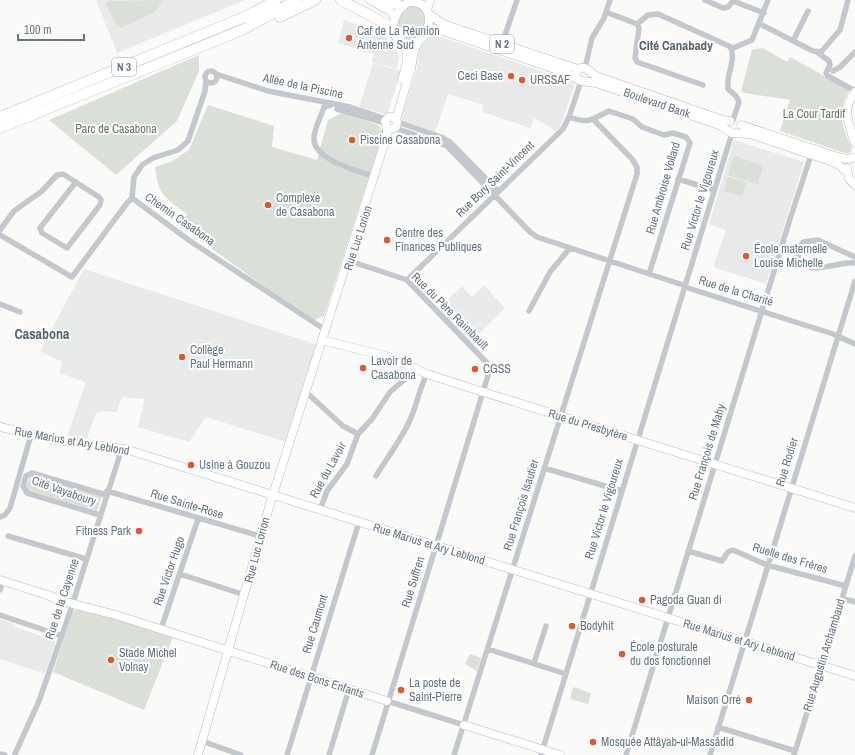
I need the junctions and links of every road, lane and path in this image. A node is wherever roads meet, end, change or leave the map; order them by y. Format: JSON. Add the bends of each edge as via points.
{"nodes":[{"id":1,"x":276,"y":0,"type":"edge"},
{"id":2,"x":297,"y":0,"type":"edge"},
{"id":3,"x":315,"y":0,"type":"edge"},
{"id":4,"x":341,"y":0,"type":"edge"},
{"id":5,"x":370,"y":0,"type":"edge"},
{"id":6,"x":430,"y":0,"type":"edge"},
{"id":7,"x":517,"y":0,"type":"edge"},
{"id":8,"x":610,"y":0,"type":"edge"},
{"id":9,"x":705,"y":0,"type":"edge"},
{"id":10,"x":734,"y":0,"type":"edge"},
{"id":11,"x":768,"y":0,"type":"edge"},
{"id":12,"x":849,"y":0,"type":"edge"},
{"id":13,"x":422,"y":2,"type":"edge"},
{"id":14,"x":855,"y":2,"type":"edge"},
{"id":15,"x":381,"y":3,"type":"edge"},
{"id":16,"x":402,"y":6,"type":"junction"},
{"id":17,"x":808,"y":11,"type":"dead end"},
{"id":18,"x":428,"y":12,"type":"junction"},
{"id":19,"x":606,"y":12,"type":"junction"},
{"id":20,"x":764,"y":13,"type":"junction"},
{"id":21,"x":395,"y":18,"type":"junction"},
{"id":22,"x":637,"y":24,"type":"junction"},
{"id":23,"x":760,"y":24,"type":"junction"},
{"id":24,"x":394,"y":31,"type":"junction"},
{"id":25,"x":426,"y":31,"type":"junction"},
{"id":26,"x":401,"y":41,"type":"junction"},
{"id":27,"x":419,"y":41,"type":"junction"},
{"id":28,"x":793,"y":41,"type":"junction"},
{"id":29,"x":502,"y":44,"type":"junction"},
{"id":30,"x":731,"y":49,"type":"junction"},
{"id":31,"x":817,"y":52,"type":"junction"},
{"id":32,"x":855,"y":52,"type":"edge"},
{"id":33,"x":170,"y":58,"type":"junction"},
{"id":34,"x":584,"y":70,"type":"junction"},
{"id":35,"x":833,"y":71,"type":"dead end"},
{"id":36,"x":212,"y":79,"type":"junction"},
{"id":37,"x":581,"y":80,"type":"junction"},
{"id":38,"x":703,"y":84,"type":"dead end"},
{"id":39,"x":855,"y":91,"type":"edge"},
{"id":40,"x":331,"y":105,"type":"junction"},
{"id":41,"x":324,"y":107,"type":"junction"},
{"id":42,"x":0,"y":117,"type":"edge"},
{"id":43,"x":569,"y":117,"type":"junction"},
{"id":44,"x":593,"y":119,"type":"junction"},
{"id":45,"x":391,"y":123,"type":"junction"},
{"id":46,"x":734,"y":127,"type":"junction"},
{"id":47,"x":0,"y":128,"type":"edge"},
{"id":48,"x":854,"y":136,"type":"edge"},
{"id":49,"x":855,"y":143,"type":"edge"},
{"id":50,"x":811,"y":155,"type":"junction"},
{"id":51,"x":854,"y":157,"type":"edge"},
{"id":52,"x":846,"y":172,"type":"junction"},
{"id":53,"x":375,"y":177,"type":"junction"},
{"id":54,"x":678,"y":179,"type":"junction"},
{"id":55,"x":76,"y":182,"type":"junction"},
{"id":56,"x":855,"y":185,"type":"edge"},
{"id":57,"x":714,"y":190,"type":"junction"},
{"id":58,"x":496,"y":193,"type":"junction"},
{"id":59,"x":132,"y":198,"type":"junction"},
{"id":60,"x":0,"y":230,"type":"edge"},
{"id":61,"x":0,"y":235,"type":"edge"},
{"id":62,"x":570,"y":248,"type":"junction"},
{"id":63,"x":781,"y":248,"type":"junction"},
{"id":64,"x":797,"y":251,"type":"junction"},
{"id":65,"x":846,"y":253,"type":"junction"},
{"id":66,"x":350,"y":257,"type":"junction"},
{"id":67,"x":855,"y":257,"type":"edge"},
{"id":68,"x":610,"y":261,"type":"junction"},
{"id":69,"x":855,"y":262,"type":"edge"},
{"id":70,"x":843,"y":263,"type":"junction"},
{"id":71,"x":649,"y":274,"type":"junction"},
{"id":72,"x":407,"y":280,"type":"junction"},
{"id":73,"x":855,"y":281,"type":"edge"},
{"id":74,"x":685,"y":286,"type":"junction"},
{"id":75,"x":854,"y":289,"type":"edge"},
{"id":76,"x":0,"y":304,"type":"edge"},
{"id":77,"x":529,"y":311,"type":"dead end"},
{"id":78,"x":762,"y":311,"type":"junction"},
{"id":79,"x":20,"y":312,"type":"dead end"},
{"id":80,"x":326,"y":330,"type":"junction"},
{"id":81,"x":837,"y":338,"type":"junction"},
{"id":82,"x":322,"y":342,"type":"junction"},
{"id":83,"x":333,"y":343,"type":"junction"},
{"id":84,"x":855,"y":344,"type":"edge"},
{"id":85,"x":417,"y":369,"type":"junction"},
{"id":86,"x":427,"y":374,"type":"junction"},
{"id":87,"x":306,"y":392,"type":"junction"},
{"id":88,"x":483,"y":392,"type":"junction"},
{"id":89,"x":560,"y":416,"type":"junction"},
{"id":90,"x":0,"y":427,"type":"edge"},
{"id":91,"x":358,"y":434,"type":"junction"},
{"id":92,"x":31,"y":435,"type":"junction"},
{"id":93,"x":637,"y":440,"type":"junction"},
{"id":94,"x":122,"y":448,"type":"junction"},
{"id":95,"x":715,"y":464,"type":"junction"},
{"id":96,"x":544,"y":468,"type":"junction"},
{"id":97,"x":376,"y":476,"type":"dead end"},
{"id":98,"x":279,"y":479,"type":"junction"},
{"id":99,"x":790,"y":488,"type":"junction"},
{"id":100,"x":622,"y":491,"type":"junction"},
{"id":101,"x":107,"y":493,"type":"junction"},
{"id":102,"x":273,"y":495,"type":"junction"},
{"id":103,"x":283,"y":499,"type":"junction"},
{"id":104,"x":855,"y":508,"type":"edge"},
{"id":105,"x":320,"y":510,"type":"junction"},
{"id":106,"x":100,"y":515,"type":"junction"},
{"id":107,"x":0,"y":517,"type":"edge"},
{"id":108,"x":198,"y":519,"type":"junction"},
{"id":109,"x":359,"y":522,"type":"junction"},
{"id":110,"x":8,"y":536,"type":"dead end"},
{"id":111,"x":260,"y":536,"type":"junction"},
{"id":112,"x":436,"y":546,"type":"junction"},
{"id":113,"x":688,"y":551,"type":"junction"},
{"id":114,"x":855,"y":556,"type":"edge"},
{"id":115,"x":86,"y":559,"type":"junction"},
{"id":116,"x":767,"y":565,"type":"junction"},
{"id":117,"x":513,"y":570,"type":"junction"},
{"id":118,"x":180,"y":574,"type":"junction"},
{"id":119,"x":2,"y":580,"type":"edge"},
{"id":120,"x":846,"y":586,"type":"junction"},
{"id":121,"x":0,"y":590,"type":"edge"},
{"id":122,"x":590,"y":594,"type":"junction"},
{"id":123,"x":245,"y":595,"type":"junction"},
{"id":124,"x":842,"y":598,"type":"junction"},
{"id":125,"x":855,"y":602,"type":"edge"},
{"id":126,"x":73,"y":603,"type":"junction"},
{"id":127,"x":0,"y":615,"type":"edge"},
{"id":128,"x":667,"y":618,"type":"junction"},
{"id":129,"x":546,"y":626,"type":"dead end"},
{"id":130,"x":161,"y":629,"type":"junction"},
{"id":131,"x":62,"y":636,"type":"junction"},
{"id":132,"x":744,"y":642,"type":"junction"},
{"id":133,"x":488,"y":649,"type":"junction"},
{"id":134,"x":228,"y":651,"type":"junction"},
{"id":135,"x":534,"y":664,"type":"junction"},
{"id":136,"x":821,"y":665,"type":"junction"},
{"id":137,"x":566,"y":674,"type":"junction"},
{"id":138,"x":310,"y":676,"type":"junction"},
{"id":139,"x":855,"y":676,"type":"edge"},
{"id":140,"x":349,"y":689,"type":"junction"},
{"id":141,"x":387,"y":701,"type":"junction"},
{"id":142,"x":464,"y":725,"type":"junction"},
{"id":143,"x":718,"y":727,"type":"junction"},
{"id":144,"x":202,"y":741,"type":"junction"},
{"id":145,"x":542,"y":752,"type":"edge"},
{"id":146,"x":794,"y":753,"type":"edge"},
{"id":147,"x":0,"y":754,"type":"edge"},
{"id":148,"x":5,"y":755,"type":"edge"},
{"id":149,"x":14,"y":755,"type":"edge"},
{"id":150,"x":198,"y":755,"type":"edge"},
{"id":151,"x":241,"y":755,"type":"edge"},
{"id":152,"x":287,"y":755,"type":"edge"},
{"id":153,"x":329,"y":755,"type":"edge"},
{"id":154,"x":372,"y":755,"type":"edge"},
{"id":155,"x":454,"y":755,"type":"edge"},
{"id":156,"x":560,"y":755,"type":"edge"},
{"id":157,"x":626,"y":755,"type":"edge"},
{"id":158,"x":710,"y":755,"type":"edge"}],
"edges":[{"from":1,"to":42,"type":"highway","number":"N 3","via":[[248,16]]},
{"from":2,"to":33,"type":"highway","number":"N 3","via":[[242,30]]},
{"from":3,"to":33,"type":"highway","number":"N 3","via":[[238,37]]},
{"from":4,"to":24,"type":"highway","via":[[386,24]]},
{"from":5,"to":15,"type":"street"},
{"from":6,"to":18,"type":"street"},
{"from":7,"to":29,"type":"street"},
{"from":8,"to":19,"type":"street"},
{"from":9,"to":10,"type":"street","via":[[723,8],[728,7]]},
{"from":10,"to":20,"type":"street"},
{"from":11,"to":20,"type":"street"},
{"from":12,"to":14,"type":"street"},
{"from":12,"to":31,"type":"street","via":[[836,36]]},
{"from":13,"to":16,"type":"street","number":"N 2","via":[[408,2]]},
{"from":13,"to":18,"type":"street","number":"N 2"},
{"from":15,"to":16,"type":"highway"},
{"from":15,"to":21,"type":"street"},
{"from":16,"to":21,"type":"street"},
{"from":17,"to":28,"type":"street"},
{"from":18,"to":25,"type":"street"},
{"from":18,"to":29,"type":"street","name":"Boulevard Bank","number":"N 2","via":[[443,24]]},
{"from":19,"to":22,"type":"street"},
{"from":19,"to":34,"type":"street","via":[[592,38]]},
{"from":20,"to":23,"type":"street"},
{"from":21,"to":24,"type":"street"},
{"from":22,"to":30,"type":"street","via":[[648,15],[658,14],[726,44]]},
{"from":22,"to":38,"type":"street","via":[[637,62]]},
{"from":23,"to":28,"type":"street"},
{"from":23,"to":30,"type":"street","via":[[752,40]]},
{"from":24,"to":26,"type":"street"},
{"from":25,"to":27,"type":"street"},
{"from":25,"to":37,"type":"street","name":"Boulevard Bank","number":"N 2","via":[[445,31]]},
{"from":26,"to":27,"type":"street","via":[[409,44]]},
{"from":26,"to":45,"type":"street","name":"Rue Luc Lorion","via":[[406,48],[406,66]]},
{"from":27,"to":45,"type":"street","name":"Rue Luc Lorion"},
{"from":28,"to":31,"type":"street"},
{"from":29,"to":34,"type":"street","name":"Boulevard Bank","number":"N 2"},
{"from":30,"to":46,"type":"street","via":[[728,89],[739,102]]},
{"from":31,"to":39,"type":"street","via":[[829,61],[826,73],[828,76]]},
{"from":32,"to":35,"type":"street"},
{"from":33,"to":47,"type":"highway","number":"N 3"},
{"from":34,"to":37,"type":"street","via":[[588,78]]},
{"from":34,"to":37,"type":"street","via":[[576,74]]},
{"from":34,"to":46,"type":"street","name":"Boulevard Bank","number":"N 2","via":[[723,120]]},
{"from":36,"to":40,"type":"street","name":"Allée de la Piscine"},
{"from":36,"to":41,"type":"street","name":"Allée de la Piscine"},
{"from":36,"to":59,"type":"street","via":[[188,141],[178,150],[153,158],[142,165],[134,177]]},
{"from":37,"to":43,"type":"street","name":"Rue Bory Saint-Vincent"},
{"from":37,"to":46,"type":"street","name":"Boulevard Bank","number":"N 2","via":[[598,83]]},
{"from":39,"to":48,"type":"street","via":[[846,113]]},
{"from":40,"to":41,"type":"street"},
{"from":40,"to":45,"type":"street","name":"Allée de la Piscine","via":[[350,107]]},
{"from":41,"to":45,"type":"street","name":"Allée de la Piscine"},
{"from":41,"to":53,"type":"street","via":[[314,141],[331,161]]},
{"from":43,"to":44,"type":"street","via":[[582,122]]},
{"from":43,"to":58,"type":"street","name":"Rue Bory Saint-Vincent","via":[[563,129]]},
{"from":44,"to":54,"type":"street","name":"Rue Ambroise Vollard","via":[[609,111],[633,119],[642,127],[664,135],[673,134],[686,138],[690,143]]},
{"from":44,"to":68,"type":"street","name":"Rue François Isautier","via":[[637,167]]},
{"from":45,"to":53,"type":"street","name":"Rue Luc Lorion"},
{"from":45,"to":58,"type":"street","name":"Rue de la Charité","via":[[441,137],[450,142]]},
{"from":46,"to":50,"type":"street","name":"Boulevard Bank","number":"N 2"},
{"from":46,"to":51,"type":"street","name":"Boulevard Bank","number":"N 2","via":[[838,157]]},
{"from":46,"to":57,"type":"street","name":"Rue Victor le Vigoureux"},
{"from":48,"to":49,"type":"street"},
{"from":50,"to":52,"type":"street","name":"Boulevard Bank","number":"N 2","via":[[836,163]]},
{"from":50,"to":63,"type":"street","name":"Rue François de Mahy"},
{"from":51,"to":52,"type":"street","number":"N 2"},
{"from":52,"to":56,"type":"street","number":"N 2"},
{"from":53,"to":66,"type":"street","name":"Rue Luc Lorion"},
{"from":54,"to":57,"type":"street"},
{"from":54,"to":71,"type":"street","name":"Rue Ambroise Vollard"},
{"from":55,"to":55,"type":"street","via":[[99,197],[101,202],[69,247],[65,247],[42,233],[40,228]]},
{"from":55,"to":60,"type":"street","via":[[59,173],[42,191],[14,211]]},
{"from":57,"to":74,"type":"street","name":"Rue Victor le Vigoureux"},
{"from":58,"to":62,"type":"street","name":"Rue de la Charité","via":[[530,232]]},
{"from":58,"to":72,"type":"street","name":"Rue Bory Saint-Vincent"},
{"from":59,"to":61,"type":"street","name":"Chemin Casabona","via":[[72,277]]},
{"from":59,"to":80,"type":"street","name":"Chemin Casabona","via":[[184,237]]},
{"from":62,"to":68,"type":"street","name":"Rue de la Charité"},
{"from":62,"to":77,"type":"street","via":[[550,272]]},
{"from":63,"to":64,"type":"street"},
{"from":63,"to":78,"type":"street","name":"Rue François de Mahy"},
{"from":64,"to":65,"type":"street","via":[[803,242],[812,240]]},
{"from":64,"to":70,"type":"street","via":[[799,258],[810,266],[829,268]]},
{"from":65,"to":67,"type":"street"},
{"from":65,"to":70,"type":"street"},
{"from":66,"to":72,"type":"street","name":"Rue du Père Raimbault"},
{"from":66,"to":80,"type":"street","name":"Rue Luc Lorion"},
{"from":68,"to":71,"type":"street","name":"Rue de la Charité"},
{"from":68,"to":89,"type":"street","name":"Rue François Isautier"},
{"from":69,"to":70,"type":"street"},
{"from":71,"to":74,"type":"street","name":"Rue de la Charité"},
{"from":72,"to":88,"type":"street","name":"Rue du Père Raimbault","via":[[487,363],[490,369]]},
{"from":73,"to":75,"type":"street"},
{"from":74,"to":78,"type":"street","name":"Rue de la Charité"},
{"from":74,"to":93,"type":"street","name":"Rue Victor le Vigoureux"},
{"from":75,"to":81,"type":"street","name":"Rue Rodier"},
{"from":76,"to":79,"type":"street"},
{"from":78,"to":81,"type":"street","name":"Rue de la Charité","via":[[833,334]]},
{"from":78,"to":95,"type":"street","name":"Rue François de Mahy"},
{"from":80,"to":82,"type":"street","name":"Rue Luc Lorion"},
{"from":80,"to":83,"type":"street"},
{"from":81,"to":84,"type":"street","name":"Rue de la Charité"},
{"from":81,"to":99,"type":"street","name":"Rue Rodier"},
{"from":82,"to":83,"type":"street","name":"Rue du Presbytère"},
{"from":82,"to":87,"type":"street","name":"Rue Luc Lorion"},
{"from":83,"to":85,"type":"street","name":"Rue du Presbytère","via":[[389,357]]},
{"from":85,"to":86,"type":"street","name":"Rue du Presbytère"},
{"from":85,"to":91,"type":"street","name":"Rue du Lavoir","via":[[390,392],[372,419]]},
{"from":86,"to":88,"type":"street","name":"Rue du Presbytère"},
{"from":86,"to":97,"type":"street","via":[[420,386],[409,422]]},
{"from":87,"to":91,"type":"street","via":[[343,426]]},
{"from":87,"to":98,"type":"street","name":"Rue Luc Lorion"},
{"from":88,"to":89,"type":"street","name":"Rue du Presbytère"},
{"from":88,"to":112,"type":"street","name":"Rue Suffren"},
{"from":89,"to":93,"type":"street","name":"Rue du Presbytère"},
{"from":89,"to":96,"type":"street","name":"Rue François Isautier"},
{"from":90,"to":92,"type":"street","name":"Rue Marius et Ary Leblond"},
{"from":91,"to":105,"type":"street","name":"Rue du Lavoir","via":[[347,464],[327,491]]},
{"from":92,"to":94,"type":"street","name":"Rue Marius et Ary Leblond"},
{"from":92,"to":107,"type":"street","via":[[8,512]]},
{"from":93,"to":95,"type":"street","name":"Rue du Presbytère"},
{"from":93,"to":100,"type":"street","name":"Rue Victor le Vigoureux"},
{"from":94,"to":101,"type":"street","name":"Rue de la Cayenne"},
{"from":94,"to":102,"type":"street","name":"Rue Marius et Ary Leblond"},
{"from":95,"to":99,"type":"street","name":"Rue du Presbytère"},
{"from":95,"to":113,"type":"street","name":"Rue François de Mahy"},
{"from":96,"to":100,"type":"street"},
{"from":96,"to":117,"type":"street","name":"Rue François Isautier"},
{"from":98,"to":102,"type":"street","name":"Rue Luc Lorion"},
{"from":98,"to":103,"type":"street"},
{"from":99,"to":104,"type":"street","name":"Rue du Presbytère"},
{"from":99,"to":116,"type":"street","name":"Rue Rodier"},
{"from":100,"to":122,"type":"street","name":"Rue Victor le Vigoureux"},
{"from":101,"to":106,"type":"street","name":"Rue de la Cayenne"},
{"from":101,"to":106,"type":"street","name":"Cité Vayaboury","via":[[32,473],[26,476],[23,486],[27,493]]},
{"from":101,"to":108,"type":"street","name":"Rue Sainte-Rose"},
{"from":102,"to":103,"type":"street","name":"Rue Marius et Ary Leblond"},
{"from":102,"to":111,"type":"street","name":"Rue Luc Lorion"},
{"from":103,"to":105,"type":"street","name":"Rue Marius et Ary Leblond"},
{"from":105,"to":109,"type":"street","name":"Rue Marius et Ary Leblond"},
{"from":106,"to":115,"type":"street","name":"Rue de la Cayenne"},
{"from":108,"to":111,"type":"street","name":"Rue Sainte-Rose"},
{"from":108,"to":118,"type":"street","name":"Rue Victor Hugo"},
{"from":109,"to":112,"type":"street","name":"Rue Marius et Ary Leblond"},
{"from":109,"to":138,"type":"street","name":"Rue Caumont"},
{"from":110,"to":115,"type":"street"},
{"from":111,"to":123,"type":"street","name":"Rue Luc Lorion"},
{"from":112,"to":117,"type":"street","name":"Rue Marius et Ary Leblond"},
{"from":112,"to":141,"type":"street","name":"Rue Suffren"},
{"from":113,"to":116,"type":"street","name":"Ruelle des Frères","via":[[722,561],[728,552],[733,550]]},
{"from":113,"to":128,"type":"street","name":"Rue François de Mahy"},
{"from":114,"to":120,"type":"street","name":"Rue Augustin Archambaud"},
{"from":115,"to":126,"type":"street","name":"Rue de la Cayenne"},
{"from":116,"to":120,"type":"street","name":"Ruelle des Frères"},
{"from":116,"to":132,"type":"street","name":"Rue Rodier"},
{"from":117,"to":122,"type":"street","name":"Rue Marius et Ary Leblond"},
{"from":117,"to":133,"type":"street","name":"Rue François Isautier"},
{"from":118,"to":123,"type":"street"},
{"from":118,"to":130,"type":"street","name":"Rue Victor Hugo"},
{"from":119,"to":121,"type":"street"},
{"from":119,"to":126,"type":"street","name":"Rue des Bons Enfants"},
{"from":120,"to":124,"type":"street","name":"Rue Augustin Archambaud"},
{"from":122,"to":128,"type":"street","name":"Rue Marius et Ary Leblond"},
{"from":122,"to":137,"type":"street","name":"Rue Victor le Vigoureux"},
{"from":123,"to":134,"type":"street","name":"Rue Luc Lorion"},
{"from":124,"to":125,"type":"street"},
{"from":124,"to":136,"type":"street","name":"Rue Augustin Archambaud"},
{"from":126,"to":130,"type":"street","name":"Rue des Bons Enfants"},
{"from":126,"to":131,"type":"street","name":"Rue de la Cayenne"},
{"from":127,"to":131,"type":"street"},
{"from":128,"to":132,"type":"street","name":"Rue Marius et Ary Leblond"},
{"from":128,"to":157,"type":"street","name":"Rue François de Mahy"},
{"from":129,"to":135,"type":"street"},
{"from":130,"to":134,"type":"street","name":"Rue des Bons Enfants"},
{"from":131,"to":149,"type":"street","name":"Rue de la Cayenne","via":[[39,701]]},
{"from":132,"to":136,"type":"street","name":"Rue Marius et Ary Leblond"},
{"from":132,"to":143,"type":"street","name":"Rue Rodier"},
{"from":133,"to":135,"type":"street"},
{"from":133,"to":142,"type":"street","name":"Rue François Isautier"},
{"from":134,"to":138,"type":"street","name":"Rue des Bons Enfants"},
{"from":134,"to":144,"type":"street","name":"Rue Luc Lorion"},
{"from":135,"to":137,"type":"street"},
{"from":136,"to":139,"type":"street","name":"Rue Marius et Ary Leblond"},
{"from":136,"to":146,"type":"street","name":"Rue Augustin Archambaud"},
{"from":137,"to":145,"type":"street","name":"Rue Victor le Vigoureux"},
{"from":138,"to":140,"type":"street","name":"Rue des Bons Enfants"},
{"from":138,"to":152,"type":"street","name":"Rue Caumont"},
{"from":140,"to":141,"type":"street","name":"Rue des Bons Enfants"},
{"from":140,"to":153,"type":"street"},
{"from":141,"to":142,"type":"street","name":"Rue des Bons Enfants"},
{"from":141,"to":154,"type":"street","name":"Rue Suffren"},
{"from":142,"to":145,"type":"street","name":"Rue des Bons Enfants"},
{"from":142,"to":155,"type":"street","name":"Rue François Isautier"},
{"from":143,"to":146,"type":"street"},
{"from":143,"to":158,"type":"street","name":"Rue Rodier"},
{"from":144,"to":150,"type":"street","name":"Rue Luc Lorion"},
{"from":144,"to":151,"type":"street"},
{"from":145,"to":156,"type":"street","name":"Rue des Bons Enfants"},
{"from":147,"to":148,"type":"street"}]}
